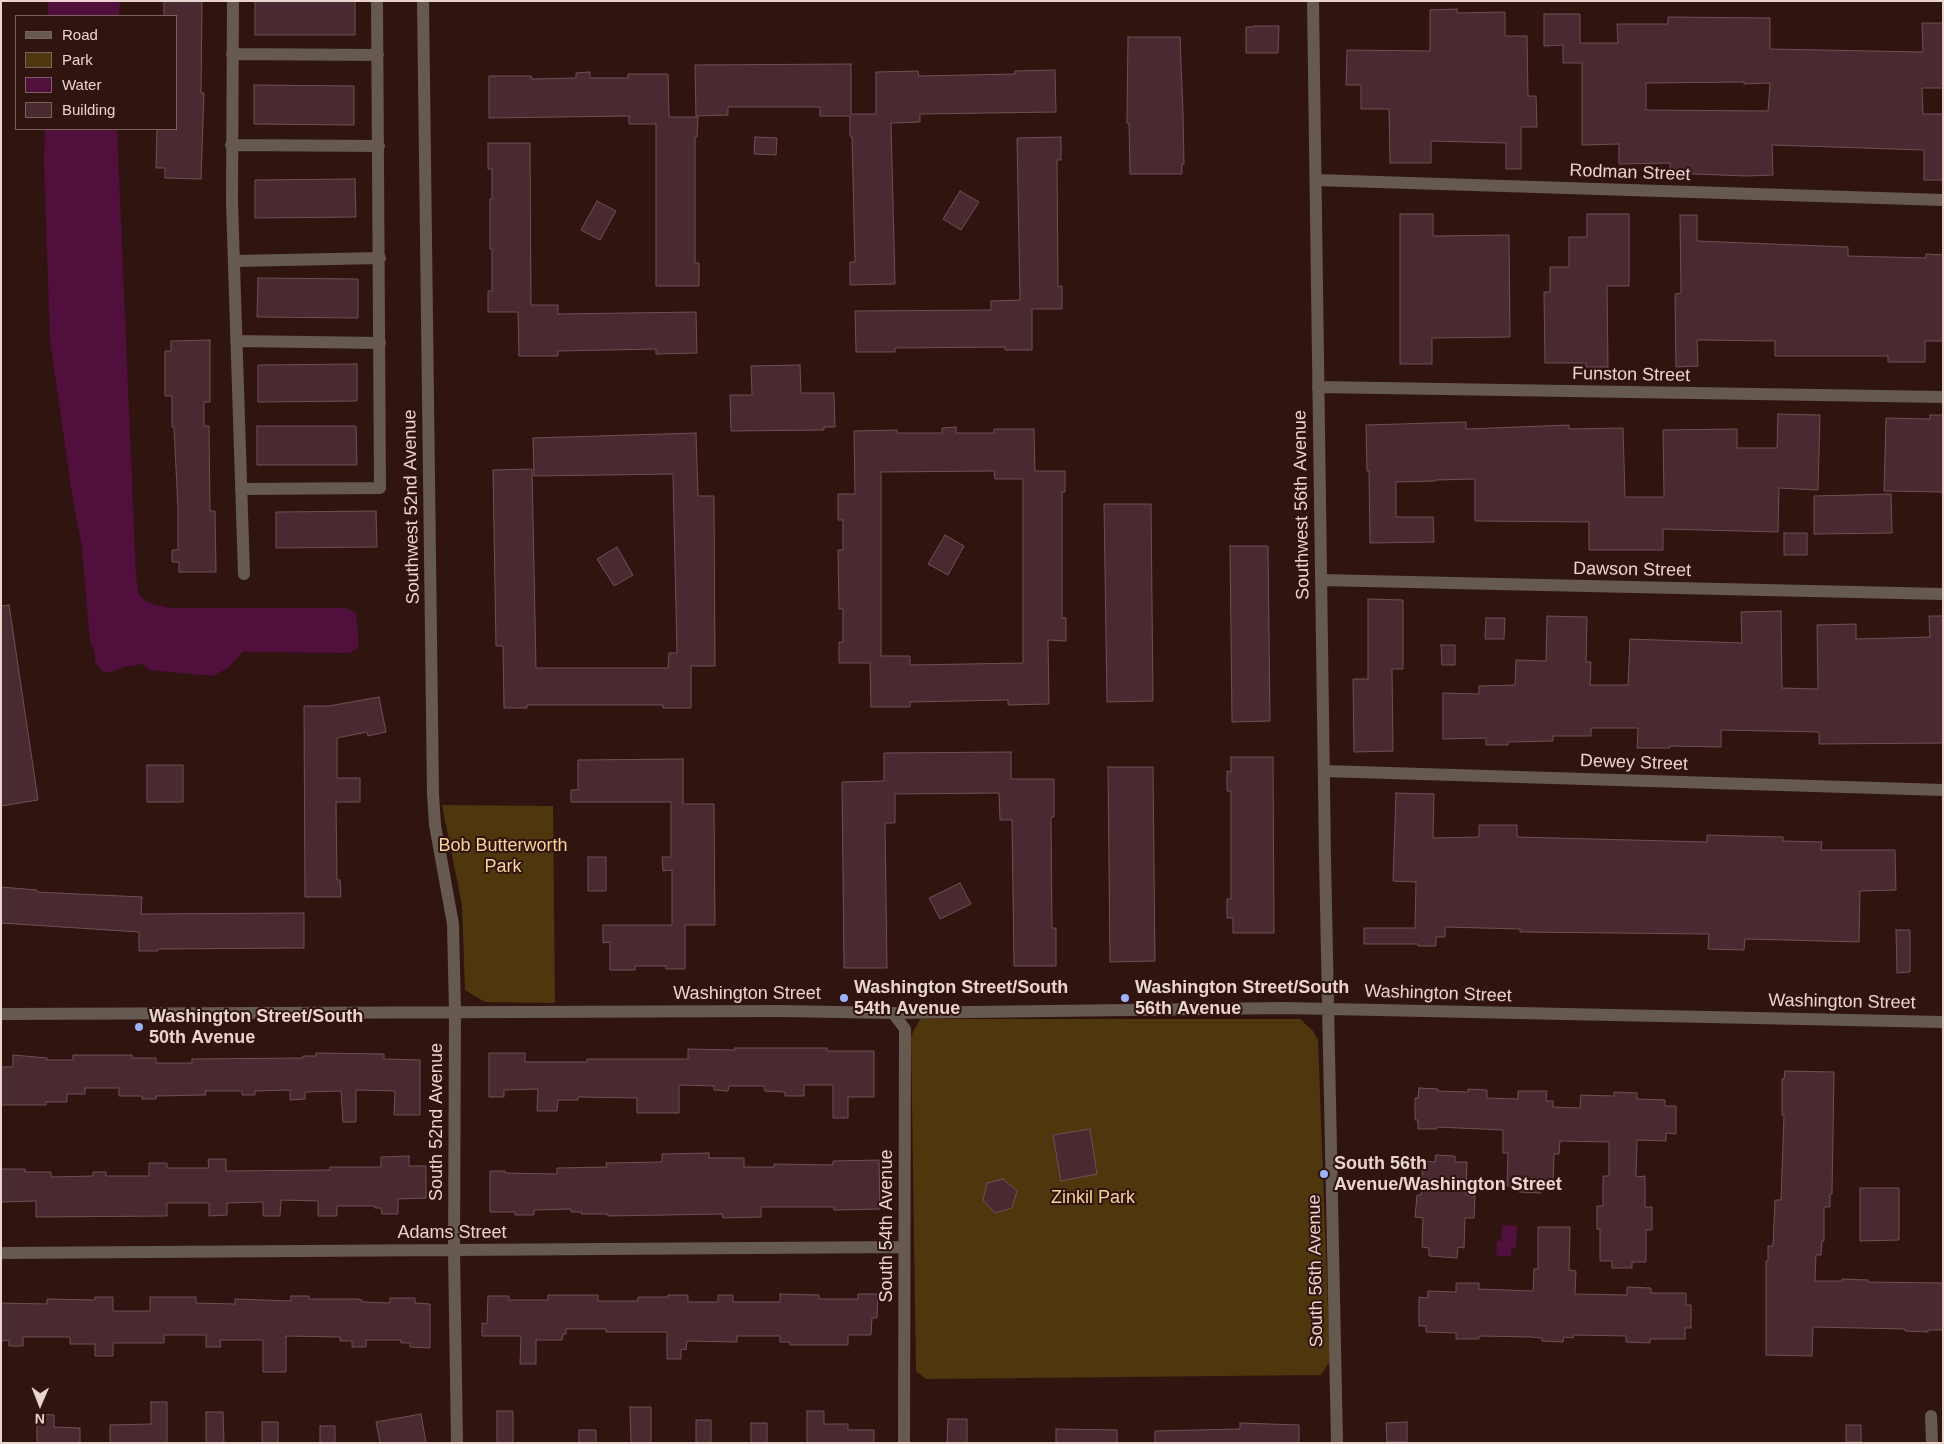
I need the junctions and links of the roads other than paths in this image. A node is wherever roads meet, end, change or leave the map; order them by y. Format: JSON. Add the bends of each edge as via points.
{"nodes":[{"id":1,"x":233,"y":1,"type":"edge"},
{"id":2,"x":377,"y":1,"type":"edge"},
{"id":3,"x":423,"y":1,"type":"edge"},
{"id":4,"x":1313,"y":1,"type":"edge"},
{"id":5,"x":232,"y":54,"type":"junction"},
{"id":6,"x":378,"y":55,"type":"junction"},
{"id":7,"x":231,"y":145,"type":"junction"},
{"id":8,"x":379,"y":146,"type":"junction"},
{"id":9,"x":1316,"y":180,"type":"junction"},
{"id":10,"x":1943,"y":200,"type":"edge"},
{"id":11,"x":380,"y":258,"type":"junction"},
{"id":12,"x":235,"y":261,"type":"junction"},
{"id":13,"x":236,"y":341,"type":"junction"},
{"id":14,"x":380,"y":343,"type":"junction"},
{"id":15,"x":1318,"y":387,"type":"junction"},
{"id":16,"x":1943,"y":397,"type":"edge"},
{"id":17,"x":241,"y":489,"type":"junction"},
{"id":18,"x":244,"y":574,"type":"dead end"},
{"id":19,"x":1321,"y":580,"type":"junction"},
{"id":20,"x":1943,"y":594,"type":"edge"},
{"id":21,"x":1324,"y":771,"type":"junction"},
{"id":22,"x":1943,"y":790,"type":"edge"},
{"id":23,"x":1328,"y":1008,"type":"junction"},
{"id":24,"x":455,"y":1012,"type":"junction"},
{"id":25,"x":893,"y":1013,"type":"junction"},
{"id":26,"x":1,"y":1014,"type":"edge"},
{"id":27,"x":1943,"y":1022,"type":"edge"},
{"id":28,"x":904,"y":1247,"type":"junction"},
{"id":29,"x":454,"y":1250,"type":"junction"},
{"id":30,"x":1,"y":1253,"type":"edge"},
{"id":31,"x":1931,"y":1416,"type":"dead end"},
{"id":32,"x":457,"y":1443,"type":"edge"},
{"id":33,"x":904,"y":1443,"type":"edge"},
{"id":34,"x":1338,"y":1443,"type":"edge"},
{"id":35,"x":1932,"y":1443,"type":"edge"}],
"edges":[{"from":1,"to":5,"type":"street"},
{"from":2,"to":6,"type":"street"},
{"from":3,"to":24,"type":"street","name":"Southwest 52nd Avenue","via":[[433,794],[435,825],[453,924]]},
{"from":4,"to":9,"type":"street","name":"Southwest 56th Avenue"},
{"from":5,"to":6,"type":"street"},
{"from":5,"to":7,"type":"street"},
{"from":6,"to":8,"type":"street"},
{"from":7,"to":8,"type":"street"},
{"from":7,"to":12,"type":"street"},
{"from":8,"to":11,"type":"street"},
{"from":9,"to":10,"type":"street","name":"Rodman Street"},
{"from":9,"to":15,"type":"street","name":"Southwest 56th Avenue"},
{"from":11,"to":12,"type":"street"},
{"from":11,"to":14,"type":"street"},
{"from":12,"to":13,"type":"street"},
{"from":13,"to":14,"type":"street"},
{"from":13,"to":17,"type":"street"},
{"from":14,"to":17,"type":"street","via":[[380,488]]},
{"from":15,"to":16,"type":"street","name":"Funston Street"},
{"from":15,"to":19,"type":"street","name":"Southwest 56th Avenue"},
{"from":17,"to":18,"type":"street"},
{"from":19,"to":20,"type":"street","name":"Dawson Street"},
{"from":19,"to":21,"type":"street","name":"Southwest 56th Avenue"},
{"from":21,"to":22,"type":"street","name":"Dewey Street"},
{"from":21,"to":23,"type":"street","name":"Southwest 56th Avenue"},
{"from":23,"to":25,"type":"street","name":"Washington Street"},
{"from":23,"to":27,"type":"street","name":"Washington Street"},
{"from":23,"to":34,"type":"street","name":"South 56th Avenue"},
{"from":24,"to":25,"type":"street","name":"Washington Street"},
{"from":24,"to":26,"type":"street","name":"Washington Street"},
{"from":24,"to":29,"type":"street","name":"South 52nd Avenue"},
{"from":25,"to":28,"type":"street","name":"South 54th Avenue","via":[[905,1029]]},
{"from":28,"to":29,"type":"street","name":"Adams Street"},
{"from":28,"to":33,"type":"street","name":"South 54th Avenue"},
{"from":29,"to":30,"type":"street","name":"Adams Street"},
{"from":29,"to":32,"type":"street","name":"South 52nd Avenue"},
{"from":31,"to":35,"type":"street"}]}
